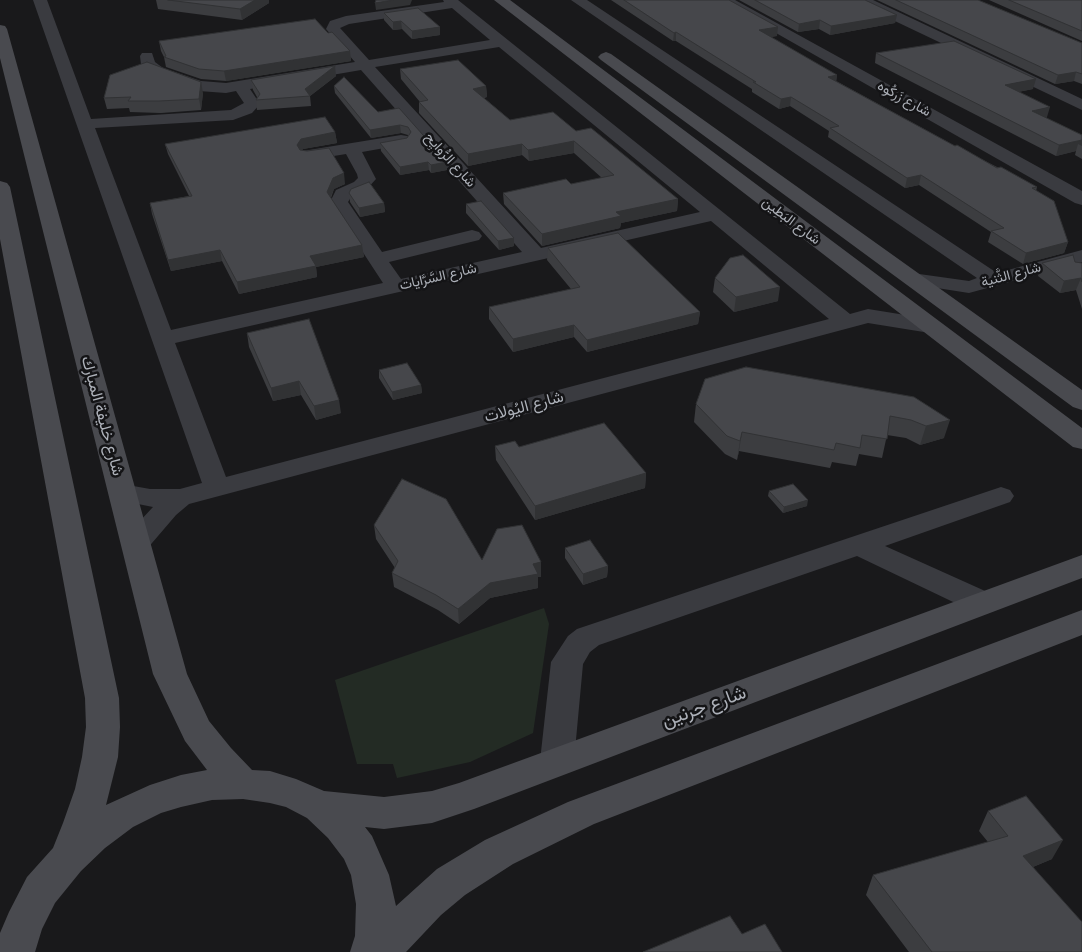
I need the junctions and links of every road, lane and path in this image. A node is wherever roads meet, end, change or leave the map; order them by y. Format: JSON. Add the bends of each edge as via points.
{"nodes":[{"id":1,"x":40,"y":0,"type":"edge"},
{"id":2,"x":500,"y":0,"type":"edge"},
{"id":3,"x":528,"y":0,"type":"edge"},
{"id":4,"x":578,"y":0,"type":"edge"},
{"id":5,"x":725,"y":0,"type":"edge"},
{"id":6,"x":862,"y":0,"type":"edge"},
{"id":7,"x":452,"y":2,"type":"edge"},
{"id":8,"x":0,"y":29,"type":"edge"},
{"id":9,"x":501,"y":42,"type":"junction"},
{"id":10,"x":147,"y":56,"type":"dead end"},
{"id":11,"x":364,"y":63,"type":"junction"},
{"id":12,"x":285,"y":64,"type":"edge"},
{"id":13,"x":298,"y":77,"type":"junction"},
{"id":14,"x":241,"y":87,"type":"junction"},
{"id":15,"x":1082,"y":105,"type":"edge"},
{"id":16,"x":85,"y":124,"type":"junction"},
{"id":17,"x":401,"y":140,"type":"edge"},
{"id":18,"x":351,"y":148,"type":"junction"},
{"id":19,"x":309,"y":155,"type":"edge"},
{"id":20,"x":0,"y":187,"type":"edge"},
{"id":21,"x":1082,"y":198,"type":"edge"},
{"id":22,"x":714,"y":214,"type":"junction"},
{"id":23,"x":472,"y":236,"type":"dead end"},
{"id":24,"x":536,"y":255,"type":"junction"},
{"id":25,"x":1082,"y":256,"type":"edge"},
{"id":26,"x":376,"y":258,"type":"junction"},
{"id":27,"x":912,"y":279,"type":"junction"},
{"id":28,"x":993,"y":280,"type":"junction"},
{"id":29,"x":395,"y":286,"type":"junction"},
{"id":30,"x":969,"y":286,"type":"junction"},
{"id":31,"x":880,"y":289,"type":"junction"},
{"id":32,"x":857,"y":319,"type":"junction"},
{"id":33,"x":968,"y":320,"type":"junction"},
{"id":34,"x":930,"y":326,"type":"junction"},
{"id":35,"x":162,"y":339,"type":"junction"},
{"id":36,"x":1082,"y":402,"type":"edge"},
{"id":37,"x":1082,"y":441,"type":"edge"},
{"id":38,"x":217,"y":489,"type":"junction"},
{"id":39,"x":122,"y":493,"type":"junction"},
{"id":40,"x":1001,"y":496,"type":"dead end"},
{"id":41,"x":180,"y":498,"type":"junction"},
{"id":42,"x":136,"y":543,"type":"junction"},
{"id":43,"x":857,"y":544,"type":"junction"},
{"id":44,"x":1082,"y":566,"type":"edge"},
{"id":45,"x":983,"y":603,"type":"junction"},
{"id":46,"x":1082,"y":622,"type":"edge"},
{"id":47,"x":557,"y":762,"type":"junction"},
{"id":48,"x":243,"y":784,"type":"junction"},
{"id":49,"x":320,"y":808,"type":"junction"},
{"id":50,"x":66,"y":859,"type":"junction"},
{"id":51,"x":14,"y":952,"type":"edge"},
{"id":52,"x":371,"y":952,"type":"edge"},
{"id":53,"x":381,"y":952,"type":"edge"}],
"edges":[{"from":1,"to":16,"type":"street"},
{"from":2,"to":31,"type":"main road","name":"شارع البَطِين"},
{"from":3,"to":27,"type":"main road","name":"شارع البَطِين"},
{"from":4,"to":28,"type":"street"},
{"from":5,"to":21,"type":"street","name":"شارع زَركُوه"},
{"from":6,"to":15,"type":"street"},
{"from":7,"to":9,"type":"street"},
{"from":7,"to":11,"type":"street","name":"شارع الرُّوايِح","via":[[335,24],[333,30]]},
{"from":8,"to":39,"type":"main road","name":"شارع خليفة المبارك"},
{"from":9,"to":11,"type":"street"},
{"from":9,"to":22,"type":"street"},
{"from":10,"to":14,"type":"street","via":[[148,64],[154,70],[194,84]]},
{"from":11,"to":13,"type":"street"},
{"from":11,"to":24,"type":"street","name":"شارع الرُّوايِح"},
{"from":12,"to":13,"type":"street"},
{"from":13,"to":14,"type":"street"},
{"from":14,"to":16,"type":"street","via":[[252,104],[232,115]]},
{"from":16,"to":35,"type":"street"},
{"from":17,"to":18,"type":"street"},
{"from":18,"to":19,"type":"street"},
{"from":18,"to":26,"type":"street","via":[[367,179],[343,194],[339,202]]},
{"from":20,"to":50,"type":"main road","via":[[102,698],[103,726],[95,781]]},
{"from":22,"to":24,"type":"street","name":"شارع السَّرَّايات"},
{"from":22,"to":32,"type":"street"},
{"from":23,"to":26,"type":"street"},
{"from":24,"to":29,"type":"street","name":"شارع السَّرَّايات"},
{"from":25,"to":28,"type":"street","name":"شارع الثَّنية"},
{"from":26,"to":29,"type":"street"},
{"from":27,"to":30,"type":"street","name":"شارع الثَّنية"},
{"from":27,"to":33,"type":"main road","name":"شارع البَطِين"},
{"from":28,"to":30,"type":"street","name":"شارع الثَّنية"},
{"from":29,"to":35,"type":"street","name":"شارع السَّرَّايات"},
{"from":30,"to":33,"type":"street","name":"شارع الثَّنية"},
{"from":31,"to":32,"type":"street","via":[[877,302]]},
{"from":31,"to":34,"type":"main road","name":"شارع البَطِين"},
{"from":32,"to":34,"type":"street","name":"شارع اليُولات"},
{"from":32,"to":38,"type":"street","name":"شارع اليُولات"},
{"from":33,"to":36,"type":"main road","name":"شارع البَطِين"},
{"from":34,"to":37,"type":"main road","name":"شارع البَطِين"},
{"from":35,"to":38,"type":"street"},
{"from":38,"to":41,"type":"street","name":"شارع اليُولات"},
{"from":39,"to":41,"type":"street","name":"شارع اليُولات","via":[[150,498]]},
{"from":39,"to":42,"type":"main road","name":"شارع خليفة المبارك"},
{"from":40,"to":43,"type":"street"},
{"from":41,"to":42,"type":"street","name":"شارع اليُولات","via":[[166,508]]},
{"from":42,"to":48,"type":"main road","name":"شارع خليفة المبارك","via":[[170,674],[182,702],[197,731]]},
{"from":43,"to":45,"type":"street"},
{"from":43,"to":47,"type":"street","via":[[588,637],[575,648],[567,662]]},
{"from":44,"to":45,"type":"main road","name":"شارع جرنين"},
{"from":45,"to":47,"type":"main road","name":"شارع جرنين"},
{"from":46,"to":53,"type":"main road","via":[[581,814],[527,839],[479,863],[451,882],[420,908]]},
{"from":47,"to":49,"type":"main road","name":"شارع جرنين","via":[[432,807],[384,813]]},
{"from":48,"to":49,"type":"main road","via":[[296,795]]},
{"from":48,"to":50,"type":"main road","via":[[181,790],[150,801],[120,816]]},
{"from":49,"to":52,"type":"main road","via":[[341,826],[358,848],[370,874],[376,904]]},
{"from":50,"to":51,"type":"main road","via":[[41,890],[22,925]]}]}
